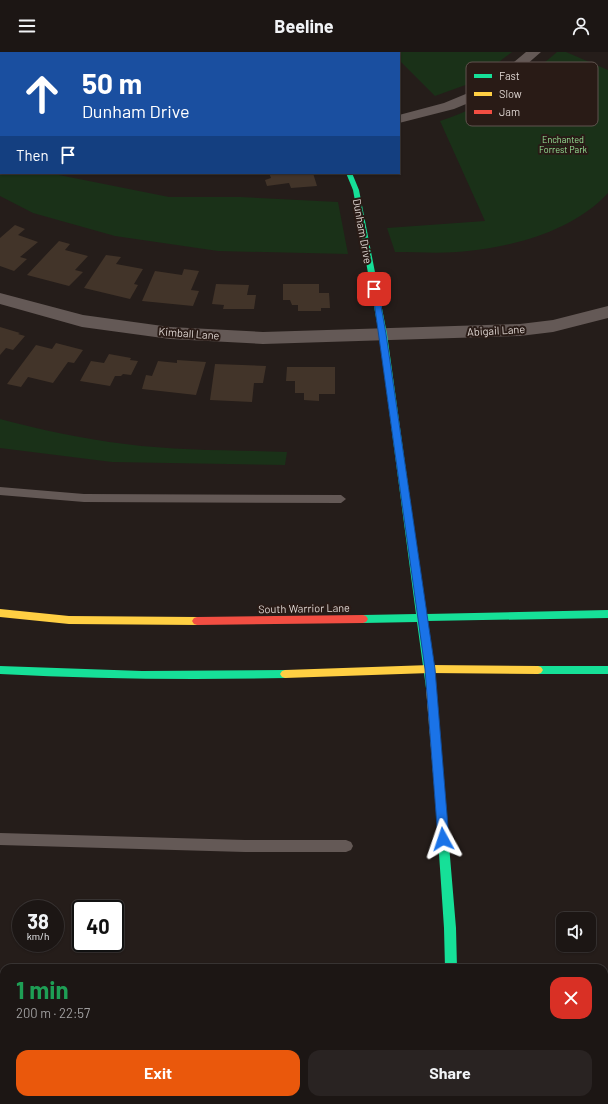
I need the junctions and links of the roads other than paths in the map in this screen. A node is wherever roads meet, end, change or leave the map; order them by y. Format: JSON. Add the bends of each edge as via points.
{"nodes":[{"id":1,"x":534,"y":52,"type":"edge"},
{"id":2,"x":522,"y":62,"type":"edge"},
{"id":3,"x":466,"y":99,"type":"edge"},
{"id":4,"x":400,"y":119,"type":"edge"},
{"id":5,"x":349,"y":174,"type":"edge"},
{"id":6,"x":0,"y":298,"type":"edge"},
{"id":7,"x":608,"y":312,"type":"edge"},
{"id":8,"x":383,"y":334,"type":"junction"},
{"id":9,"x":0,"y":490,"type":"edge"},
{"id":10,"x":341,"y":499,"type":"dead end"},
{"id":11,"x":0,"y":613,"type":"edge"},
{"id":12,"x":608,"y":614,"type":"edge"},
{"id":13,"x":421,"y":618,"type":"junction"},
{"id":14,"x":430,"y":669,"type":"junction"},
{"id":15,"x":0,"y":670,"type":"edge"},
{"id":16,"x":608,"y":670,"type":"edge"},
{"id":17,"x":0,"y":839,"type":"edge"},
{"id":18,"x":346,"y":846,"type":"dead end"},
{"id":19,"x":451,"y":964,"type":"edge"}],
"edges":[{"from":1,"to":2,"type":"street"},
{"from":3,"to":4,"type":"street"},
{"from":5,"to":8,"type":"street","name":"Dunham Drive","via":[[356,190]]},
{"from":6,"to":8,"type":"street","name":"Kimball Lane","via":[[82,321],[170,333],[263,338]]},
{"from":7,"to":8,"type":"street","name":"Abigail Lane","via":[[553,326],[520,330]]},
{"from":8,"to":13,"type":"street","name":"Dunham Drive"},
{"from":9,"to":10,"type":"lane","via":[[84,498]]},
{"from":11,"to":13,"type":"street","name":"South Warrior Lane","via":[[77,620]]},
{"from":12,"to":13,"type":"street","name":"South Warrior Lane"},
{"from":13,"to":14,"type":"street","name":"Dunham Drive"},
{"from":14,"to":15,"type":"street","via":[[213,676]]},
{"from":14,"to":16,"type":"street"},
{"from":14,"to":19,"type":"street","name":"Dunham Drive"},
{"from":17,"to":18,"type":"lane","via":[[245,846]]}]}
